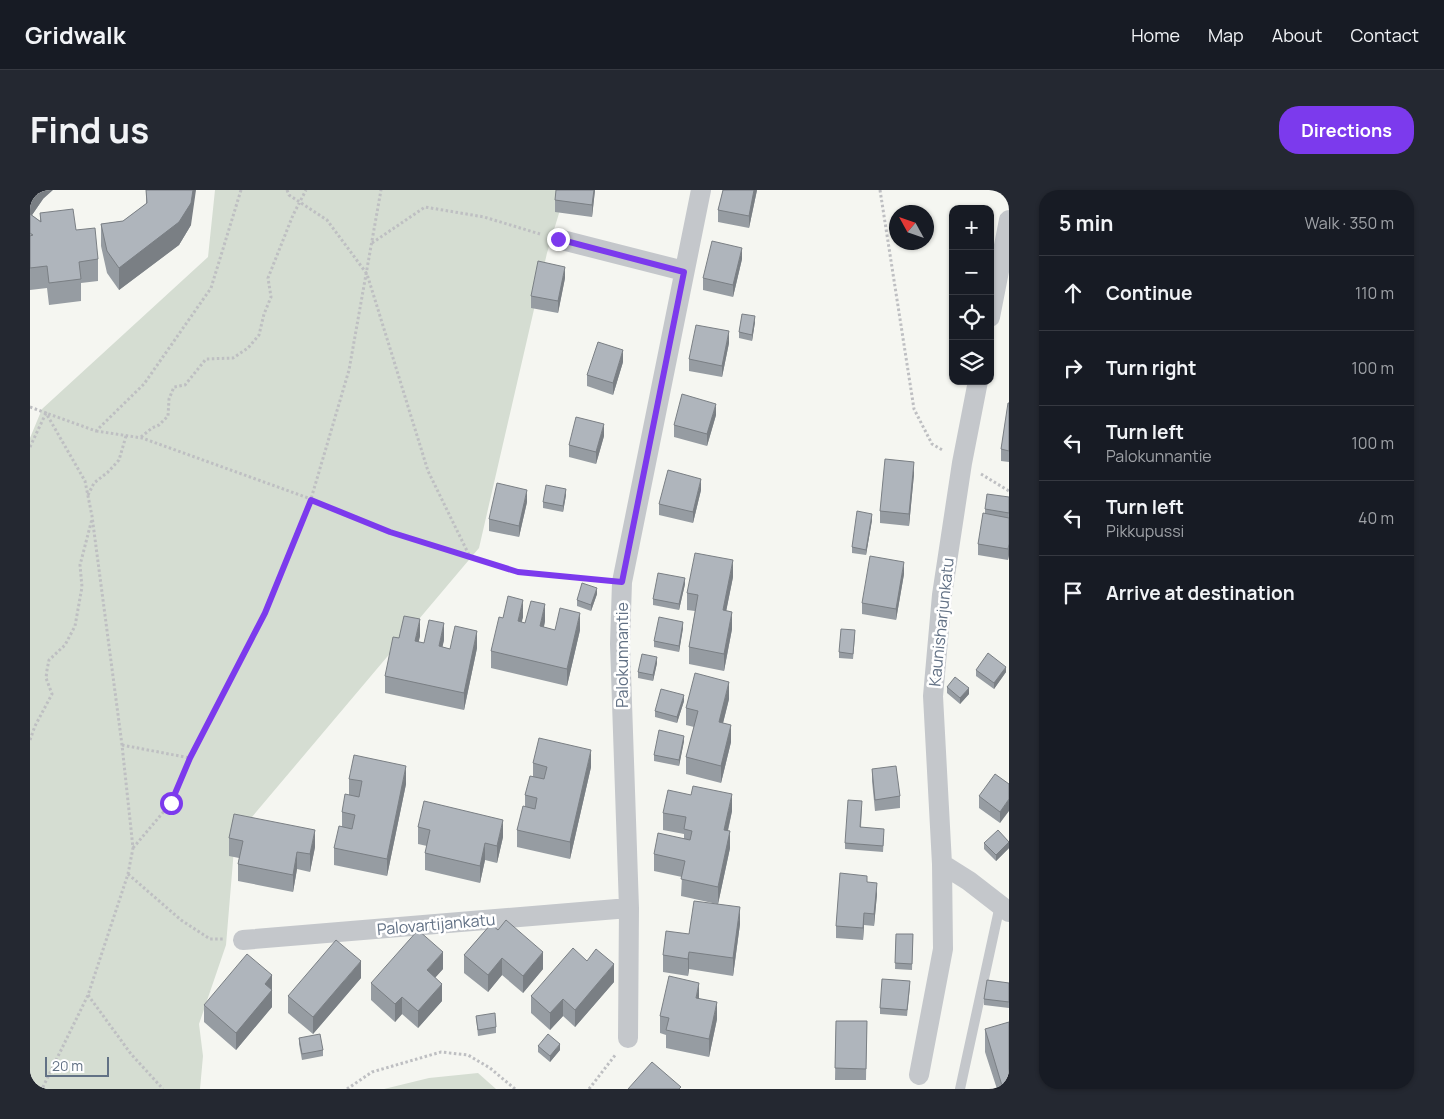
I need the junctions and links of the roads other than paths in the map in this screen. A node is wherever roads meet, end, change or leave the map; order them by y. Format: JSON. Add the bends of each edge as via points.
{"nodes":[{"id":1,"x":701,"y":190,"type":"edge"},
{"id":2,"x":1009,"y":220,"type":"edge"},
{"id":3,"x":558,"y":239,"type":"road end"},
{"id":4,"x":684,"y":272,"type":"junction"},
{"id":5,"x":994,"y":297,"type":"edge"},
{"id":6,"x":977,"y":385,"type":"edge"},
{"id":7,"x":942,"y":864,"type":"junction"},
{"id":8,"x":629,"y":908,"type":"junction"},
{"id":9,"x":1004,"y":909,"type":"edge"},
{"id":10,"x":243,"y":940,"type":"road end"},
{"id":11,"x":628,"y":1038,"type":"road end"},
{"id":12,"x":919,"y":1075,"type":"dead end"},
{"id":13,"x":960,"y":1089,"type":"edge"}],
"edges":[{"from":1,"to":4,"type":"street","name":"Palokunnantie"},
{"from":2,"to":5,"type":"street"},
{"from":3,"to":4,"type":"street"},
{"from":4,"to":8,"type":"street","name":"Palokunnantie","via":[[622,582],[620,644]]},
{"from":6,"to":7,"type":"street","name":"Kaunisharjunkatu","via":[[942,595],[933,696]]},
{"from":7,"to":9,"type":"street"},
{"from":7,"to":12,"type":"street","name":"Kaunisharjunkatu","via":[[943,949]]},
{"from":8,"to":10,"type":"street","name":"Palovartijankatu"},
{"from":8,"to":11,"type":"street","name":"Palokunnantie"},
{"from":9,"to":13,"type":"lane"}]}
